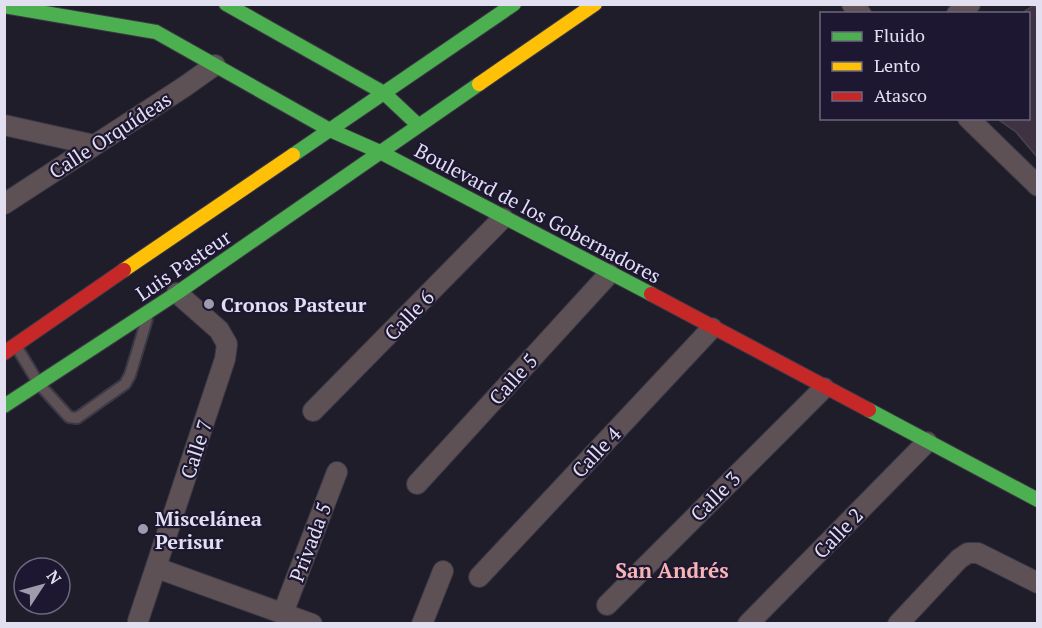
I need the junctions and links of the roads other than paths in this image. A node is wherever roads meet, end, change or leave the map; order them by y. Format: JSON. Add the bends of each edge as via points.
{"nodes":[{"id":1,"x":226,"y":4,"type":"edge"},
{"id":2,"x":514,"y":4,"type":"edge"},
{"id":3,"x":595,"y":4,"type":"edge"},
{"id":4,"x":4,"y":6,"type":"edge"},
{"id":5,"x":214,"y":64,"type":"junction"},
{"id":6,"x":384,"y":93,"type":"junction"},
{"id":7,"x":970,"y":120,"type":"edge"},
{"id":8,"x":4,"y":125,"type":"edge"},
{"id":9,"x":418,"y":125,"type":"junction"},
{"id":10,"x":330,"y":130,"type":"junction"},
{"id":11,"x":94,"y":145,"type":"junction"},
{"id":12,"x":380,"y":152,"type":"junction"},
{"id":13,"x":1038,"y":186,"type":"edge"},
{"id":14,"x":4,"y":204,"type":"edge"},
{"id":15,"x":503,"y":218,"type":"junction"},
{"id":16,"x":609,"y":274,"type":"junction"},
{"id":17,"x":177,"y":293,"type":"junction"},
{"id":18,"x":149,"y":311,"type":"junction"},
{"id":19,"x":712,"y":328,"type":"junction"},
{"id":20,"x":10,"y":350,"type":"edge"},
{"id":21,"x":39,"y":384,"type":"junction"},
{"id":22,"x":824,"y":388,"type":"junction"},
{"id":23,"x":4,"y":406,"type":"edge"},
{"id":24,"x":313,"y":411,"type":"dead end"},
{"id":25,"x":927,"y":442,"type":"junction"},
{"id":26,"x":337,"y":472,"type":"dead end"},
{"id":27,"x":417,"y":484,"type":"dead end"},
{"id":28,"x":1038,"y":500,"type":"edge"},
{"id":29,"x":157,"y":568,"type":"junction"},
{"id":30,"x":442,"y":571,"type":"dead end"},
{"id":31,"x":480,"y":577,"type":"dead end"},
{"id":32,"x":1038,"y":583,"type":"edge"},
{"id":33,"x":607,"y":605,"type":"dead end"},
{"id":34,"x":283,"y":613,"type":"junction"},
{"id":35,"x":138,"y":621,"type":"dead end"},
{"id":36,"x":312,"y":624,"type":"edge"},
{"id":37,"x":422,"y":624,"type":"edge"},
{"id":38,"x":748,"y":624,"type":"edge"},
{"id":39,"x":898,"y":624,"type":"edge"}],
"edges":[{"from":1,"to":6,"type":"main road","name":"Boulevard de los Gobernadores"},
{"from":2,"to":6,"type":"main road","name":"Luis Pasteur"},
{"from":3,"to":9,"type":"main road","name":"Luis Pasteur"},
{"from":4,"to":5,"type":"main road","name":"Boulevard de los Gobernadores","via":[[156,32]]},
{"from":5,"to":10,"type":"main road","name":"Boulevard de los Gobernadores"},
{"from":5,"to":11,"type":"street","name":"Calle Orquídeas"},
{"from":6,"to":9,"type":"main road","name":"Boulevard de los Gobernadores"},
{"from":6,"to":10,"type":"main road","name":"Luis Pasteur"},
{"from":7,"to":13,"type":"street"},
{"from":8,"to":11,"type":"street"},
{"from":9,"to":12,"type":"main road","name":"Luis Pasteur"},
{"from":10,"to":12,"type":"main road","name":"Boulevard de los Gobernadores"},
{"from":10,"to":20,"type":"main road","name":"Luis Pasteur"},
{"from":11,"to":14,"type":"street","name":"Calle Orquídeas"},
{"from":12,"to":15,"type":"main road","name":"Boulevard de los Gobernadores"},
{"from":12,"to":17,"type":"main road","name":"Luis Pasteur"},
{"from":15,"to":16,"type":"main road","name":"Boulevard de los Gobernadores"},
{"from":15,"to":24,"type":"street","name":"Calle 6"},
{"from":16,"to":19,"type":"main road","name":"Boulevard de los Gobernadores"},
{"from":16,"to":27,"type":"street","name":"Calle 5"},
{"from":17,"to":18,"type":"main road","name":"Luis Pasteur"},
{"from":17,"to":29,"type":"street","name":"Calle 7","via":[[219,330],[227,344]]},
{"from":18,"to":21,"type":"main road","name":"Luis Pasteur"},
{"from":18,"to":21,"type":"lane","via":[[124,384],[77,417],[69,417]]},
{"from":19,"to":22,"type":"main road","name":"Boulevard de los Gobernadores"},
{"from":19,"to":31,"type":"street","name":"Calle 4"},
{"from":20,"to":21,"type":"lane"},
{"from":21,"to":23,"type":"main road","name":"Luis Pasteur"},
{"from":22,"to":25,"type":"main road","name":"Boulevard de los Gobernadores"},
{"from":22,"to":33,"type":"street","name":"Calle 3"},
{"from":25,"to":28,"type":"main road","name":"Boulevard de los Gobernadores"},
{"from":25,"to":38,"type":"street","name":"Calle 2"},
{"from":26,"to":34,"type":"street","name":"Privada 5"},
{"from":29,"to":34,"type":"street"},
{"from":29,"to":35,"type":"street","name":"Calle 7"},
{"from":30,"to":37,"type":"street"},
{"from":32,"to":39,"type":"street","via":[[978,553],[968,553]]},
{"from":34,"to":36,"type":"street"}]}
